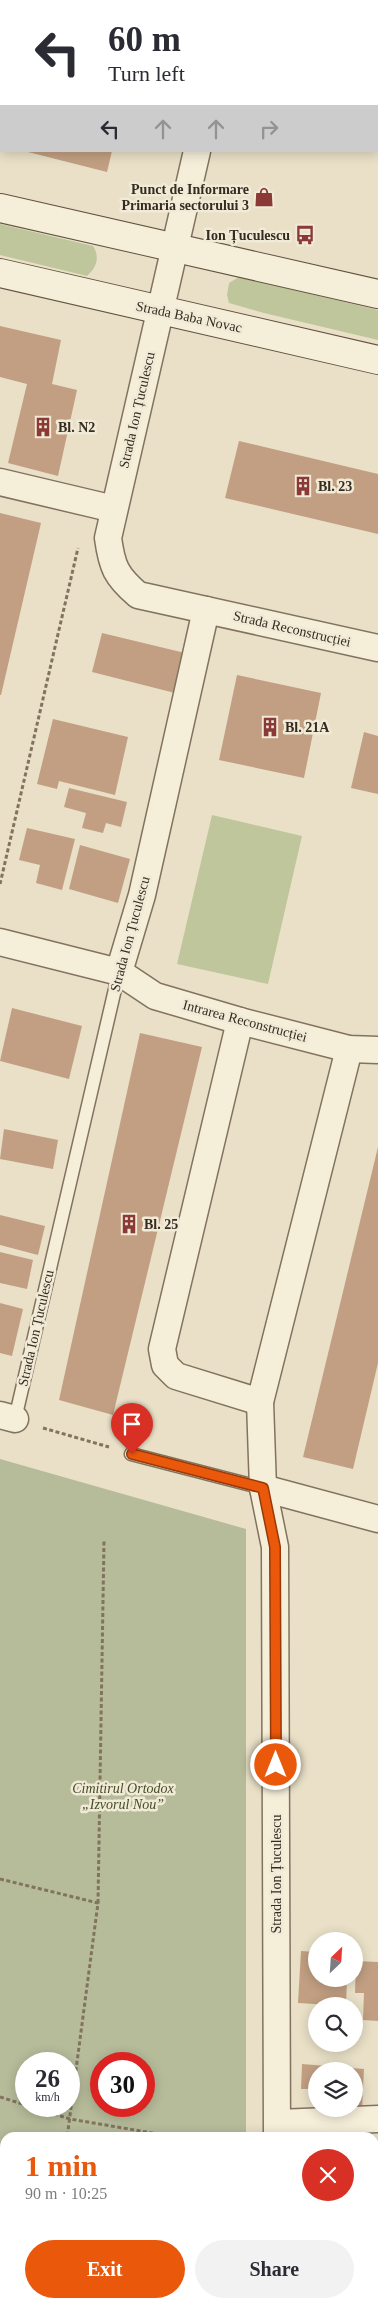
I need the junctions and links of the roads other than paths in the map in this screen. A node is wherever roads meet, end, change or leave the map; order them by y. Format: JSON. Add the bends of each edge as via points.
{"nodes":[{"id":1,"x":197,"y":152,"type":"edge"},
{"id":2,"x":0,"y":208,"type":"edge"},
{"id":3,"x":174,"y":250,"type":"junction"},
{"id":4,"x":0,"y":274,"type":"edge"},
{"id":5,"x":378,"y":294,"type":"edge"},
{"id":6,"x":160,"y":310,"type":"junction"},
{"id":7,"x":378,"y":360,"type":"edge"},
{"id":8,"x":0,"y":482,"type":"edge"},
{"id":9,"x":114,"y":509,"type":"junction"},
{"id":10,"x":206,"y":610,"type":"junction"},
{"id":11,"x":378,"y":648,"type":"edge"},
{"id":12,"x":0,"y":942,"type":"edge"},
{"id":13,"x":119,"y":972,"type":"junction"},
{"id":14,"x":240,"y":1021,"type":"junction"},
{"id":15,"x":349,"y":1049,"type":"junction"},
{"id":16,"x":378,"y":1050,"type":"edge"},
{"id":17,"x":260,"y":1402,"type":"junction"},
{"id":18,"x":7,"y":1417,"type":"edge"},
{"id":19,"x":132,"y":1454,"type":"road end"},
{"id":20,"x":263,"y":1488,"type":"junction"},
{"id":21,"x":378,"y":1519,"type":"edge"},
{"id":22,"x":378,"y":2119,"type":"edge"},
{"id":23,"x":278,"y":2130,"type":"edge"}],
"edges":[{"from":1,"to":3,"type":"street"},
{"from":2,"to":3,"type":"main road"},
{"from":3,"to":5,"type":"main road"},
{"from":3,"to":6,"type":"street","name":"Strada Ion Țuculescu"},
{"from":4,"to":6,"type":"main road","name":"Strada Baba Novac"},
{"from":6,"to":7,"type":"main road","name":"Strada Baba Novac"},
{"from":6,"to":9,"type":"street","name":"Strada Ion Țuculescu"},
{"from":8,"to":9,"type":"street"},
{"from":9,"to":10,"type":"street","name":"Strada Ion Țuculescu","via":[[108,538],[116,573],[124,583],[138,595]]},
{"from":10,"to":11,"type":"street","name":"Strada Reconstrucției"},
{"from":10,"to":13,"type":"street","name":"Strada Ion Țuculescu","via":[[142,895]]},
{"from":12,"to":13,"type":"street","name":"Intrarea Reconstrucției"},
{"from":13,"to":14,"type":"street","name":"Intrarea Reconstrucției","via":[[155,996]]},
{"from":13,"to":18,"type":"lane","name":"Strada Ion Țuculescu"},
{"from":14,"to":15,"type":"street","name":"Intrarea Reconstrucției"},
{"from":14,"to":17,"type":"street","via":[[162,1349],[165,1366],[176,1376]]},
{"from":15,"to":16,"type":"street","name":"Intrarea Reconstrucției"},
{"from":15,"to":17,"type":"street","name":"Strada Ion Țuculescu"},
{"from":17,"to":20,"type":"street","name":"Strada Ion Țuculescu"},
{"from":19,"to":20,"type":"lane"},
{"from":20,"to":21,"type":"street"},
{"from":20,"to":23,"type":"street","name":"Strada Ion Țuculescu","via":[[275,1547]]},
{"from":22,"to":23,"type":"street"}]}
